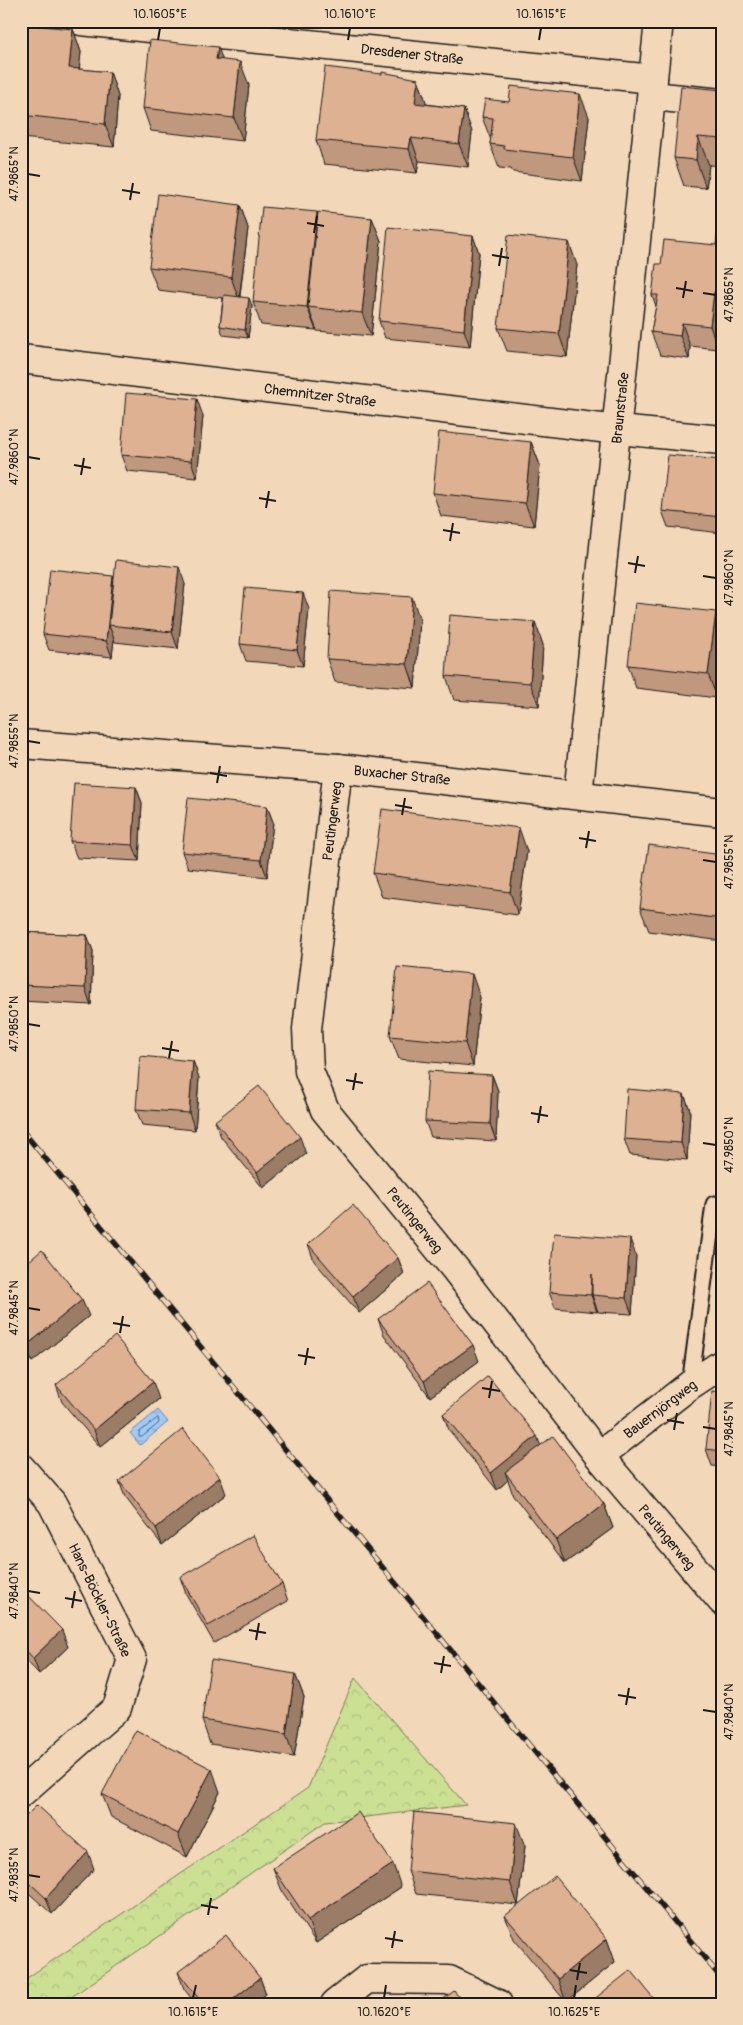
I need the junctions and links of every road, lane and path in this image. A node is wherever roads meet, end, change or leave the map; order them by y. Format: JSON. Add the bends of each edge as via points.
{"nodes":[{"id":1,"x":81,"y":21,"type":"edge"},
{"id":2,"x":659,"y":21,"type":"edge"},
{"id":3,"x":652,"y":87,"type":"junction"},
{"id":4,"x":722,"y":103,"type":"edge"},
{"id":5,"x":21,"y":359,"type":"edge"},
{"id":6,"x":618,"y":430,"type":"junction"},
{"id":7,"x":722,"y":440,"type":"edge"},
{"id":8,"x":21,"y":744,"type":"edge"},
{"id":9,"x":338,"y":768,"type":"junction"},
{"id":10,"x":578,"y":795,"type":"junction"},
{"id":11,"x":722,"y":812,"type":"edge"},
{"id":12,"x":714,"y":1204,"type":"dead end"},
{"id":13,"x":722,"y":1364,"type":"edge"},
{"id":14,"x":690,"y":1385,"type":"junction"},
{"id":15,"x":599,"y":1456,"type":"junction"},
{"id":16,"x":21,"y":1468,"type":"edge"},
{"id":17,"x":722,"y":1601,"type":"edge"},
{"id":18,"x":21,"y":1793,"type":"edge"},
{"id":19,"x":335,"y":2004,"type":"edge"},
{"id":20,"x":498,"y":2004,"type":"edge"}],
"edges":[{"from":1,"to":3,"type":"street","name":"Dresdener Straße"},
{"from":2,"to":3,"type":"street","name":"Braunstraße"},
{"from":3,"to":4,"type":"street","name":"Dresdener Straße"},
{"from":3,"to":6,"type":"street","name":"Braunstraße"},
{"from":5,"to":6,"type":"street","name":"Chemnitzer Straße"},
{"from":6,"to":7,"type":"street","name":"Chemnitzer Straße"},
{"from":6,"to":10,"type":"street","name":"Braunstraße"},
{"from":8,"to":9,"type":"street","name":"Buxacher Straße"},
{"from":9,"to":10,"type":"street","name":"Buxacher Straße"},
{"from":9,"to":15,"type":"street","name":"Peutingerweg","via":[[308,1029],[309,1072],[325,1110],[456,1270]]},
{"from":10,"to":11,"type":"street","name":"Buxacher Straße"},
{"from":12,"to":14,"type":"lane"},
{"from":13,"to":14,"type":"street","name":"Bauernjörgweg"},
{"from":14,"to":15,"type":"street","name":"Bauernjörgweg"},
{"from":15,"to":17,"type":"street","name":"Peutingerweg"},
{"from":16,"to":18,"type":"street","name":"Hans-Böckler-Straße","via":[[52,1503],[132,1659],[117,1708]]},
{"from":19,"to":20,"type":"street","via":[[367,1979],[449,1980]]}]}
